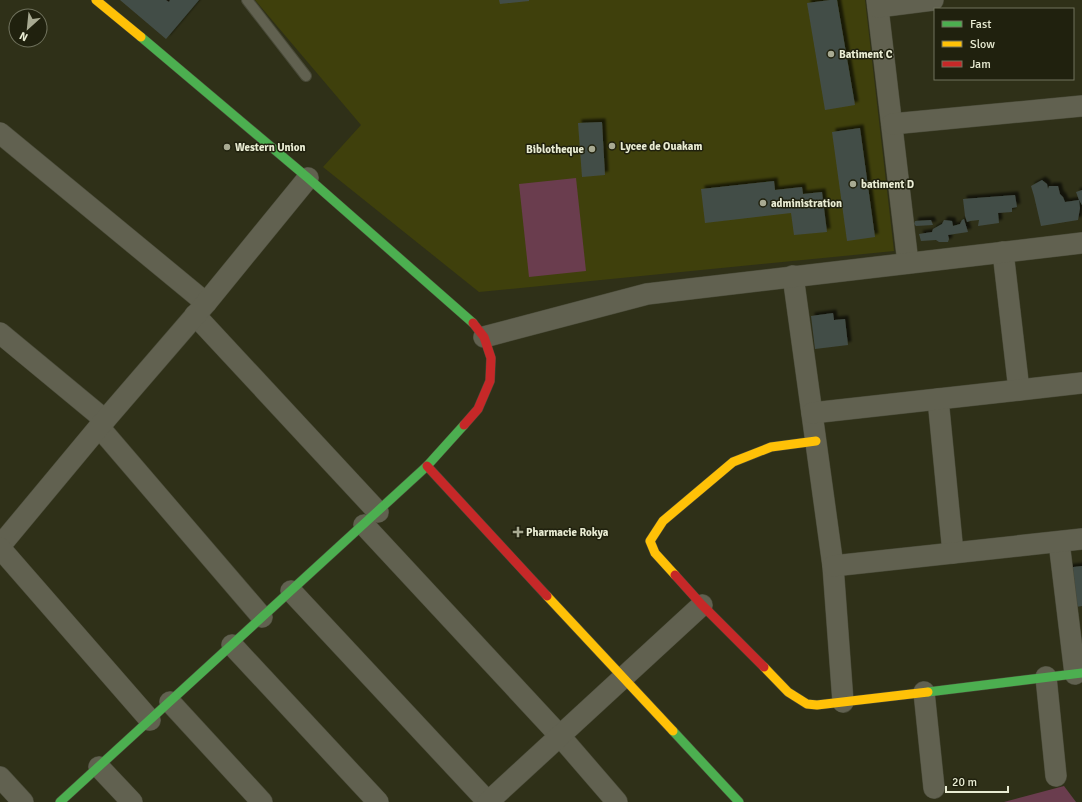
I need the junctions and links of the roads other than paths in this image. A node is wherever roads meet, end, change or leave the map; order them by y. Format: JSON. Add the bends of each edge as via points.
{"nodes":[{"id":1,"x":96,"y":0,"type":"edge"},
{"id":2,"x":247,"y":0,"type":"edge"},
{"id":3,"x":933,"y":0,"type":"edge"},
{"id":4,"x":877,"y":3,"type":"edge"},
{"id":5,"x":306,"y":76,"type":"dead end"},
{"id":6,"x":1082,"y":106,"type":"edge"},
{"id":7,"x":892,"y":124,"type":"junction"},
{"id":8,"x":0,"y":134,"type":"edge"},
{"id":9,"x":308,"y":178,"type":"junction"},
{"id":10,"x":1082,"y":243,"type":"edge"},
{"id":11,"x":1003,"y":252,"type":"junction"},
{"id":12,"x":908,"y":263,"type":"junction"},
{"id":13,"x":793,"y":276,"type":"junction"},
{"id":14,"x":200,"y":309,"type":"junction"},
{"id":15,"x":0,"y":333,"type":"edge"},
{"id":16,"x":484,"y":337,"type":"junction"},
{"id":17,"x":1082,"y":383,"type":"edge"},
{"id":18,"x":1019,"y":390,"type":"junction"},
{"id":19,"x":938,"y":399,"type":"junction"},
{"id":20,"x":812,"y":413,"type":"junction"},
{"id":21,"x":102,"y":424,"type":"junction"},
{"id":22,"x":816,"y":441,"type":"junction"},
{"id":23,"x":427,"y":466,"type":"junction"},
{"id":24,"x":371,"y":518,"type":"junction"},
{"id":25,"x":1082,"y":539,"type":"edge"},
{"id":26,"x":2,"y":541,"type":"edge"},
{"id":27,"x":1059,"y":542,"type":"junction"},
{"id":28,"x":953,"y":553,"type":"junction"},
{"id":29,"x":833,"y":566,"type":"junction"},
{"id":30,"x":291,"y":590,"type":"junction"},
{"id":31,"x":702,"y":605,"type":"junction"},
{"id":32,"x":262,"y":617,"type":"junction"},
{"id":33,"x":232,"y":645,"type":"junction"},
{"id":34,"x":1079,"y":673,"type":"edge"},
{"id":35,"x":1046,"y":677,"type":"junction"},
{"id":36,"x":623,"y":678,"type":"junction"},
{"id":37,"x":924,"y":692,"type":"junction"},
{"id":38,"x":170,"y":702,"type":"junction"},
{"id":39,"x":844,"y":702,"type":"junction"},
{"id":40,"x":150,"y":720,"type":"junction"},
{"id":41,"x":560,"y":736,"type":"junction"},
{"id":42,"x":99,"y":767,"type":"junction"},
{"id":43,"x":1056,"y":776,"type":"dead end"},
{"id":44,"x":0,"y":777,"type":"edge"},
{"id":45,"x":934,"y":788,"type":"dead end"},
{"id":46,"x":23,"y":802,"type":"edge"},
{"id":47,"x":60,"y":802,"type":"edge"},
{"id":48,"x":132,"y":802,"type":"edge"},
{"id":49,"x":262,"y":802,"type":"edge"},
{"id":50,"x":378,"y":802,"type":"edge"},
{"id":51,"x":488,"y":802,"type":"edge"},
{"id":52,"x":617,"y":802,"type":"edge"},
{"id":53,"x":739,"y":802,"type":"edge"}],
"edges":[{"from":1,"to":9,"type":"street"},
{"from":2,"to":5,"type":"lane"},
{"from":3,"to":4,"type":"street"},
{"from":4,"to":7,"type":"street"},
{"from":6,"to":7,"type":"street"},
{"from":7,"to":12,"type":"street"},
{"from":8,"to":14,"type":"street"},
{"from":9,"to":14,"type":"street"},
{"from":9,"to":16,"type":"street","via":[[470,320]]},
{"from":10,"to":11,"type":"street"},
{"from":11,"to":12,"type":"street"},
{"from":11,"to":18,"type":"street"},
{"from":12,"to":13,"type":"street"},
{"from":13,"to":16,"type":"street","via":[[647,294]]},
{"from":13,"to":20,"type":"street"},
{"from":14,"to":21,"type":"street"},
{"from":14,"to":24,"type":"street"},
{"from":15,"to":21,"type":"street"},
{"from":16,"to":23,"type":"street","via":[[491,358],[490,381],[478,409]]},
{"from":17,"to":18,"type":"street"},
{"from":18,"to":19,"type":"street"},
{"from":19,"to":20,"type":"street"},
{"from":19,"to":28,"type":"street"},
{"from":20,"to":22,"type":"street"},
{"from":21,"to":26,"type":"street"},
{"from":21,"to":32,"type":"street"},
{"from":22,"to":29,"type":"street"},
{"from":22,"to":31,"type":"street","via":[[771,447],[732,462],[663,521],[650,541],[655,553]]},
{"from":23,"to":24,"type":"street"},
{"from":23,"to":36,"type":"street"},
{"from":24,"to":30,"type":"street"},
{"from":24,"to":41,"type":"street"},
{"from":25,"to":27,"type":"street"},
{"from":26,"to":40,"type":"street"},
{"from":27,"to":28,"type":"street"},
{"from":27,"to":34,"type":"street"},
{"from":28,"to":29,"type":"street"},
{"from":29,"to":39,"type":"street"},
{"from":30,"to":32,"type":"street"},
{"from":30,"to":51,"type":"street"},
{"from":31,"to":36,"type":"street"},
{"from":31,"to":39,"type":"street","via":[[788,692],[807,704]]},
{"from":32,"to":33,"type":"street"},
{"from":33,"to":38,"type":"street"},
{"from":33,"to":50,"type":"street"},
{"from":34,"to":35,"type":"street"},
{"from":35,"to":37,"type":"street"},
{"from":35,"to":43,"type":"street"},
{"from":36,"to":41,"type":"street"},
{"from":36,"to":53,"type":"street"},
{"from":37,"to":39,"type":"street"},
{"from":37,"to":45,"type":"street"},
{"from":38,"to":40,"type":"street"},
{"from":38,"to":49,"type":"street"},
{"from":40,"to":42,"type":"street"},
{"from":41,"to":51,"type":"street"},
{"from":41,"to":52,"type":"street"},
{"from":42,"to":47,"type":"street"},
{"from":42,"to":48,"type":"street"},
{"from":44,"to":46,"type":"street"}]}
